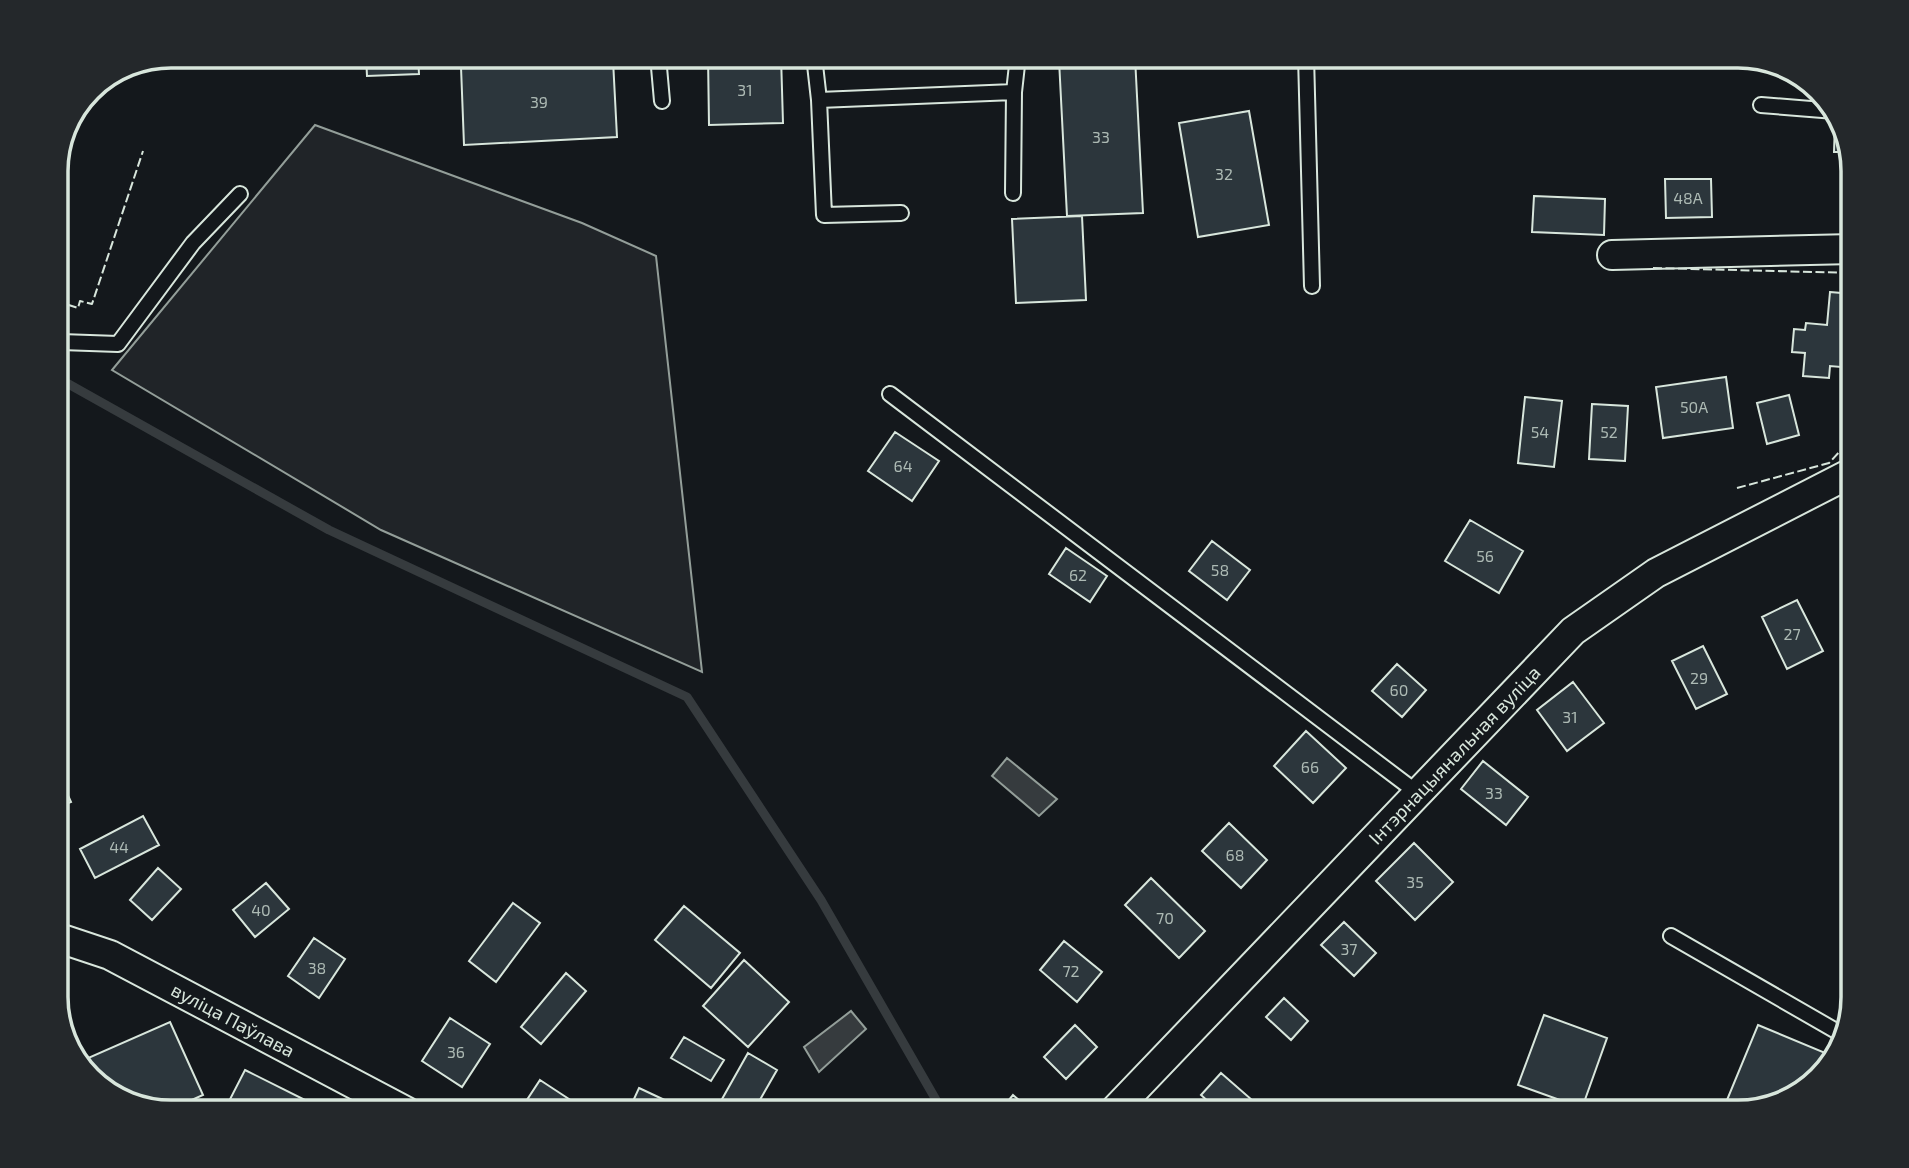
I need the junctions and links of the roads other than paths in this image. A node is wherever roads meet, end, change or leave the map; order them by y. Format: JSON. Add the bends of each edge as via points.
{"nodes":[{"id":1,"x":659,"y":68,"type":"edge"},
{"id":2,"x":815,"y":68,"type":"edge"},
{"id":3,"x":1016,"y":68,"type":"edge"},
{"id":4,"x":1306,"y":68,"type":"edge"},
{"id":5,"x":1014,"y":93,"type":"junction"},
{"id":6,"x":662,"y":100,"type":"dead end"},
{"id":7,"x":819,"y":100,"type":"junction"},
{"id":8,"x":1761,"y":105,"type":"dead end"},
{"id":9,"x":1820,"y":110,"type":"edge"},
{"id":10,"x":1013,"y":192,"type":"dead end"},
{"id":11,"x":240,"y":194,"type":"dead end"},
{"id":12,"x":901,"y":213,"type":"dead end"},
{"id":13,"x":1841,"y":249,"type":"edge"},
{"id":14,"x":1612,"y":255,"type":"dead end"},
{"id":15,"x":1312,"y":286,"type":"dead end"},
{"id":16,"x":68,"y":342,"type":"edge"},
{"id":17,"x":890,"y":394,"type":"dead end"},
{"id":18,"x":1841,"y":478,"type":"edge"},
{"id":19,"x":1419,"y":794,"type":"junction"},
{"id":20,"x":1671,"y":936,"type":"dead end"},
{"id":21,"x":68,"y":941,"type":"edge"},
{"id":22,"x":1835,"y":1030,"type":"edge"},
{"id":23,"x":384,"y":1100,"type":"edge"},
{"id":24,"x":1125,"y":1100,"type":"edge"}],
"edges":[{"from":1,"to":6,"type":"lane"},
{"from":2,"to":7,"type":"lane"},
{"from":3,"to":5,"type":"lane"},
{"from":4,"to":15,"type":"lane"},
{"from":5,"to":7,"type":"lane"},
{"from":5,"to":10,"type":"lane"},
{"from":7,"to":12,"type":"lane","via":[[824,215]]},
{"from":8,"to":9,"type":"lane"},
{"from":11,"to":16,"type":"lane","via":[[193,243],[118,344]]},
{"from":13,"to":14,"type":"street"},
{"from":17,"to":19,"type":"lane"},
{"from":18,"to":19,"type":"street","name":"Інтэрнацыянальная вуліца","via":[[1656,573],[1573,631]]},
{"from":19,"to":24,"type":"street","name":"Інтэрнацыянальная вуліца"},
{"from":20,"to":22,"type":"lane"},
{"from":21,"to":23,"type":"street","name":"вуліца Паўлава","via":[[110,955]]}]}
